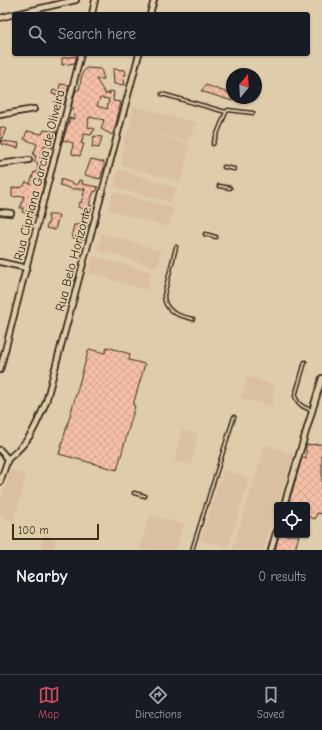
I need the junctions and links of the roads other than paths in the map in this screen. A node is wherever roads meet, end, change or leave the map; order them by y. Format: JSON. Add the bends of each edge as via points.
{"nodes":[{"id":1,"x":76,"y":0,"type":"edge"},
{"id":2,"x":95,"y":0,"type":"edge"},
{"id":3,"x":154,"y":0,"type":"edge"},
{"id":4,"x":24,"y":12,"type":"edge"},
{"id":5,"x":92,"y":12,"type":"edge"},
{"id":6,"x":151,"y":12,"type":"edge"},
{"id":7,"x":12,"y":15,"type":"edge"},
{"id":8,"x":0,"y":18,"type":"edge"},
{"id":9,"x":81,"y":56,"type":"edge"},
{"id":10,"x":138,"y":56,"type":"edge"},
{"id":11,"x":162,"y":94,"type":"dead end"},
{"id":12,"x":34,"y":109,"type":"dead end"},
{"id":13,"x":226,"y":112,"type":"junction"},
{"id":14,"x":253,"y":113,"type":"dead end"},
{"id":15,"x":0,"y":115,"type":"edge"},
{"id":16,"x":213,"y":144,"type":"dead end"},
{"id":17,"x":29,"y":160,"type":"dead end"},
{"id":18,"x":0,"y":164,"type":"edge"},
{"id":19,"x":224,"y":167,"type":"dead end"},
{"id":20,"x":234,"y":169,"type":"dead end"},
{"id":21,"x":219,"y":186,"type":"dead end"},
{"id":22,"x":230,"y":188,"type":"dead end"},
{"id":23,"x":0,"y":212,"type":"edge"},
{"id":24,"x":11,"y":213,"type":"dead end"},
{"id":25,"x":205,"y":234,"type":"dead end"},
{"id":26,"x":216,"y":237,"type":"dead end"},
{"id":27,"x":176,"y":247,"type":"dead end"},
{"id":28,"x":0,"y":262,"type":"edge"},
{"id":29,"x":27,"y":268,"type":"junction"},
{"id":30,"x":193,"y":319,"type":"dead end"},
{"id":31,"x":305,"y":362,"type":"dead end"},
{"id":32,"x":0,"y":370,"type":"edge"},
{"id":33,"x":322,"y":378,"type":"edge"},
{"id":34,"x":312,"y":410,"type":"junction"},
{"id":35,"x":234,"y":417,"type":"dead end"},
{"id":36,"x":0,"y":450,"type":"edge"},
{"id":37,"x":8,"y":459,"type":"junction"},
{"id":38,"x":0,"y":482,"type":"edge"},
{"id":39,"x":134,"y":493,"type":"dead end"},
{"id":40,"x":145,"y":496,"type":"dead end"},
{"id":41,"x":285,"y":502,"type":"edge"},
{"id":42,"x":274,"y":538,"type":"edge"},
{"id":43,"x":192,"y":550,"type":"edge"},
{"id":44,"x":271,"y":550,"type":"edge"}],
"edges":[{"from":1,"to":4,"type":"street"},
{"from":2,"to":5,"type":"street"},
{"from":3,"to":6,"type":"street"},
{"from":7,"to":8,"type":"street"},
{"from":9,"to":29,"type":"street","name":"Rua Cipriana Garcia de Oliveira"},
{"from":10,"to":37,"type":"street","name":"Rua Belo Horizonte","via":[[46,402],[33,432]]},
{"from":11,"to":13,"type":"lane"},
{"from":12,"to":15,"type":"street"},
{"from":13,"to":14,"type":"lane","via":[[230,109]]},
{"from":13,"to":16,"type":"lane"},
{"from":17,"to":18,"type":"street"},
{"from":19,"to":20,"type":"lane"},
{"from":21,"to":22,"type":"lane"},
{"from":23,"to":24,"type":"street"},
{"from":25,"to":26,"type":"lane"},
{"from":27,"to":30,"type":"lane","via":[[164,302],[167,308]]},
{"from":28,"to":29,"type":"street"},
{"from":29,"to":32,"type":"street","name":"Rua Cipriana Garcia de Oliveira"},
{"from":31,"to":34,"type":"lane","via":[[295,396],[297,402]]},
{"from":33,"to":34,"type":"street"},
{"from":34,"to":41,"type":"street"},
{"from":35,"to":43,"type":"lane"},
{"from":36,"to":37,"type":"street"},
{"from":37,"to":38,"type":"street"},
{"from":39,"to":40,"type":"lane"},
{"from":42,"to":44,"type":"street"}]}
